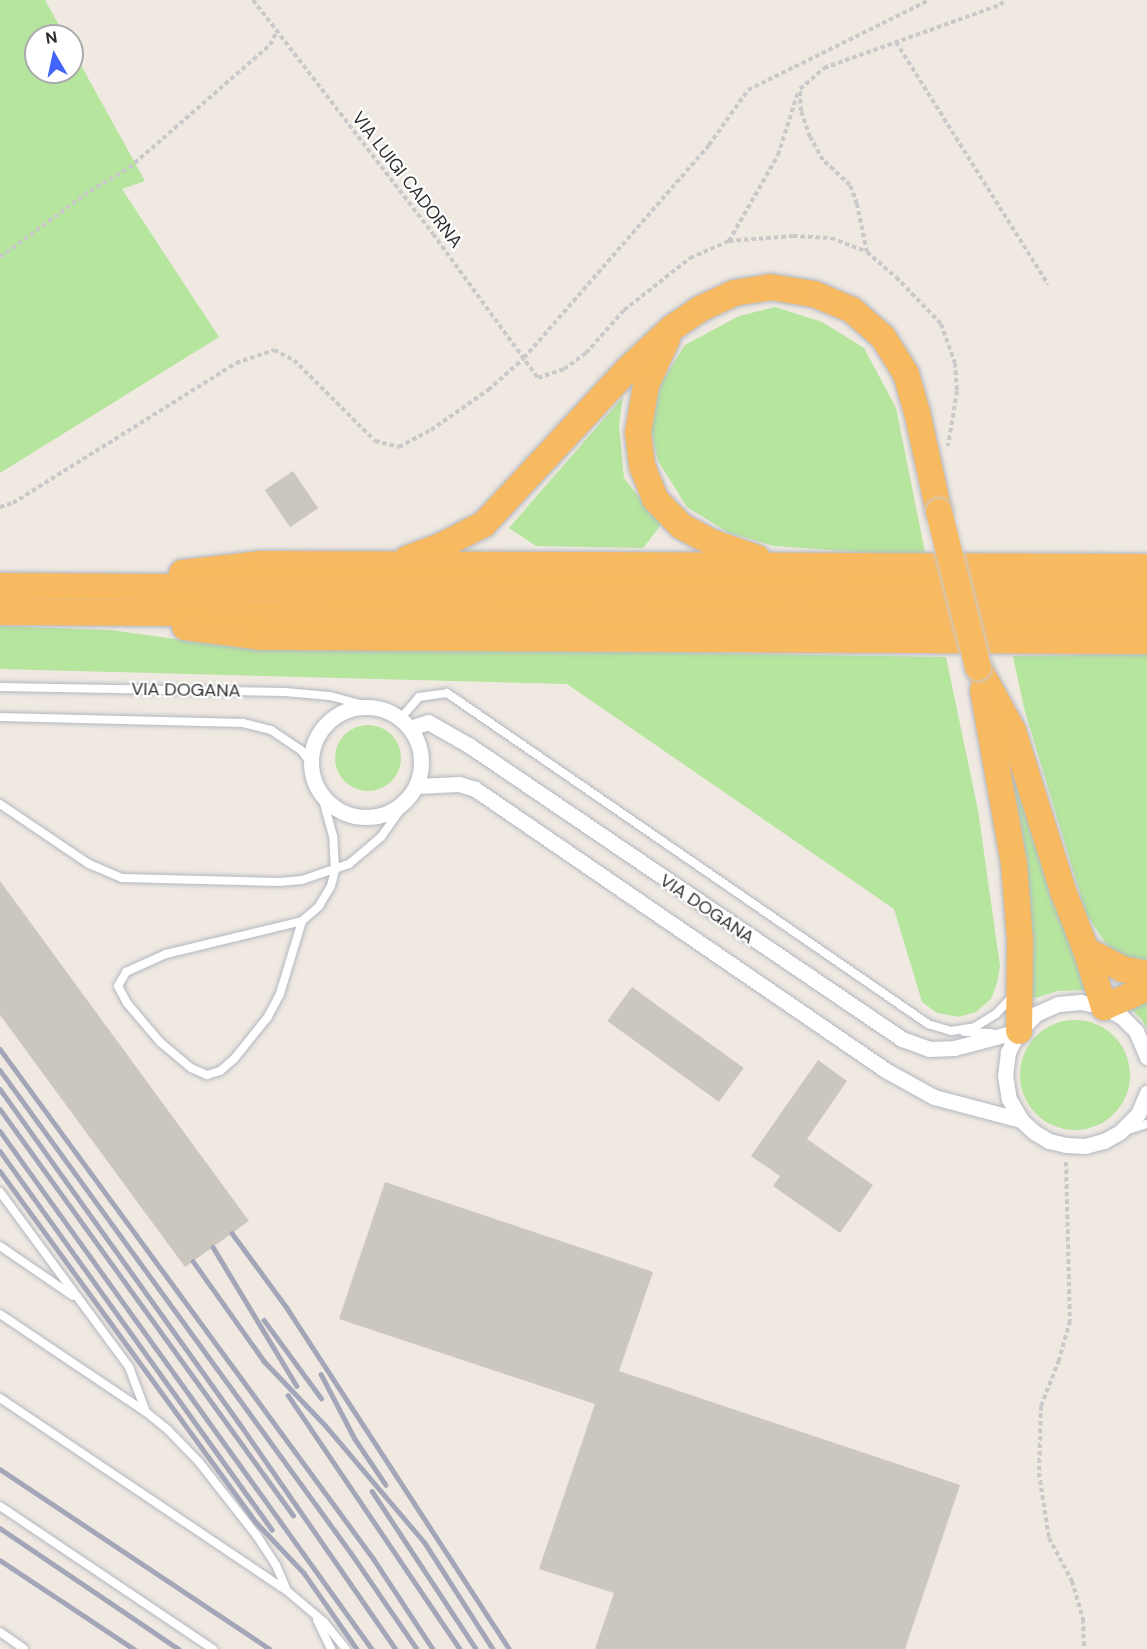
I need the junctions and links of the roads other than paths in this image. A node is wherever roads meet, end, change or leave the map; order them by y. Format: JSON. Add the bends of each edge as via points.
{"nodes":[{"id":1,"x":672,"y":328,"type":"junction"},
{"id":2,"x":390,"y":565,"type":"junction"},
{"id":3,"x":777,"y":565,"type":"junction"},
{"id":4,"x":1147,"y":567,"type":"edge"},
{"id":5,"x":0,"y":586,"type":"edge"},
{"id":6,"x":74,"y":586,"type":"junction"},
{"id":7,"x":1147,"y":593,"type":"edge"},
{"id":8,"x":0,"y":612,"type":"edge"},
{"id":9,"x":72,"y":613,"type":"junction"},
{"id":10,"x":1147,"y":618,"type":"edge"},
{"id":11,"x":1147,"y":643,"type":"edge"},
{"id":12,"x":978,"y":667,"type":"junction"},
{"id":13,"x":0,"y":687,"type":"edge"},
{"id":14,"x":371,"y":707,"type":"junction"},
{"id":15,"x":0,"y":717,"type":"edge"},
{"id":16,"x":405,"y":723,"type":"junction"},
{"id":17,"x":310,"y":762,"type":"junction"},
{"id":18,"x":417,"y":786,"type":"junction"},
{"id":19,"x":322,"y":796,"type":"junction"},
{"id":20,"x":408,"y":799,"type":"junction"},
{"id":21,"x":0,"y":804,"type":"edge"},
{"id":22,"x":335,"y":870,"type":"junction"},
{"id":23,"x":302,"y":921,"type":"junction"},
{"id":24,"x":1086,"y":950,"type":"junction"},
{"id":25,"x":1147,"y":974,"type":"edge"},
{"id":26,"x":1020,"y":988,"type":"junction"},
{"id":27,"x":1147,"y":988,"type":"edge"},
{"id":28,"x":1104,"y":1007,"type":"junction"},
{"id":29,"x":951,"y":1031,"type":"junction"},
{"id":30,"x":1016,"y":1032,"type":"junction"},
{"id":31,"x":1147,"y":1057,"type":"edge"},
{"id":32,"x":1147,"y":1093,"type":"edge"},
{"id":33,"x":1021,"y":1120,"type":"junction"},
{"id":34,"x":1147,"y":1124,"type":"edge"},
{"id":35,"x":1120,"y":1132,"type":"junction"},
{"id":36,"x":0,"y":1192,"type":"edge"},
{"id":37,"x":0,"y":1246,"type":"edge"},
{"id":38,"x":80,"y":1300,"type":"junction"},
{"id":39,"x":0,"y":1314,"type":"edge"},
{"id":40,"x":0,"y":1398,"type":"edge"},
{"id":41,"x":146,"y":1412,"type":"junction"},
{"id":42,"x":0,"y":1506,"type":"edge"},
{"id":43,"x":286,"y":1590,"type":"junction"},
{"id":44,"x":310,"y":1608,"type":"junction"},
{"id":45,"x":0,"y":1632,"type":"edge"},
{"id":46,"x":24,"y":1649,"type":"edge"},
{"id":47,"x":213,"y":1649,"type":"edge"},
{"id":48,"x":331,"y":1649,"type":"edge"},
{"id":49,"x":346,"y":1649,"type":"edge"}],
"edges":[{"from":1,"to":2,"type":"highway","via":[[627,370],[484,524]]},
{"from":1,"to":3,"type":"highway","via":[[646,385],[638,433],[642,466],[655,499],[681,526],[711,542]]},
{"from":1,"to":12,"type":"highway","bridge":true,"via":[[734,293],[770,287],[814,294],[852,310],[883,337],[906,374],[917,412]]},
{"from":2,"to":3,"type":"highway"},
{"from":2,"to":6,"type":"highway","via":[[261,564]]},
{"from":3,"to":4,"type":"highway"},
{"from":5,"to":6,"type":"highway"},
{"from":6,"to":7,"type":"highway"},
{"from":8,"to":9,"type":"highway"},
{"from":9,"to":10,"type":"highway"},
{"from":9,"to":11,"type":"highway","via":[[262,637]]},
{"from":12,"to":24,"type":"highway","via":[[1013,731],[1063,891]]},
{"from":12,"to":26,"type":"highway","via":[[1014,864]]},
{"from":13,"to":14,"type":"lane","name":"VIA DOGANA","via":[[285,692],[330,696]]},
{"from":14,"to":16,"type":"street","name":"VIA DOGANA","via":[[392,713]]},
{"from":14,"to":17,"type":"street","via":[[352,709],[330,720],[318,735]]},
{"from":15,"to":17,"type":"lane","name":"VIA DOGANA","via":[[243,723],[271,730],[301,750]]},
{"from":16,"to":18,"type":"street","via":[[417,741],[422,759]]},
{"from":16,"to":29,"type":"lane","via":[[419,698],[447,693],[928,1024]]},
{"from":16,"to":30,"type":"street","name":"VIA DOGANA","via":[[428,722],[470,746],[902,1039],[940,1049]]},
{"from":17,"to":19,"type":"street","name":"VIA DOGANA","via":[[312,778]]},
{"from":18,"to":20,"type":"street"},
{"from":18,"to":33,"type":"street","name":"VIA DOGANA","via":[[459,784],[475,789],[887,1071],[934,1097]]},
{"from":19,"to":20,"type":"street","via":[[339,811],[371,818],[398,808]]},
{"from":19,"to":22,"type":"lane","via":[[333,836]]},
{"from":20,"to":22,"type":"lane","via":[[371,848]]},
{"from":21,"to":22,"type":"lane","via":[[103,871],[137,880],[291,882]]},
{"from":22,"to":23,"type":"lane","via":[[319,906]]},
{"from":23,"to":23,"type":"lane","via":[[166,954],[126,972],[118,986],[160,1042],[191,1068],[207,1075],[220,1071],[267,1018],[280,994]]},
{"from":24,"to":25,"type":"highway","via":[[1122,969]]},
{"from":24,"to":28,"type":"highway"},
{"from":26,"to":29,"type":"lane","via":[[996,1014],[975,1027]]},
{"from":26,"to":30,"type":"highway"},
{"from":27,"to":28,"type":"highway"},
{"from":28,"to":30,"type":"street","via":[[1081,1002],[1058,1004],[1036,1014]]},
{"from":28,"to":31,"type":"street","via":[[1136,1031]]},
{"from":29,"to":30,"type":"lane"},
{"from":30,"to":33,"type":"street","via":[[1005,1075],[1009,1099]]},
{"from":32,"to":35,"type":"street","via":[[1138,1114]]},
{"from":33,"to":35,"type":"street","via":[[1049,1141],[1066,1145],[1095,1144]]},
{"from":34,"to":35,"type":"lane"},
{"from":36,"to":38,"type":"lane"},
{"from":37,"to":38,"type":"lane"},
{"from":38,"to":41,"type":"lane","via":[[129,1367]]},
{"from":39,"to":41,"type":"lane"},
{"from":40,"to":43,"type":"lane"},
{"from":41,"to":43,"type":"lane","via":[[168,1430],[219,1486],[276,1564]]},
{"from":42,"to":47,"type":"lane"},
{"from":43,"to":44,"type":"lane"},
{"from":44,"to":48,"type":"lane"},
{"from":44,"to":49,"type":"lane"},
{"from":45,"to":46,"type":"lane"}]}
